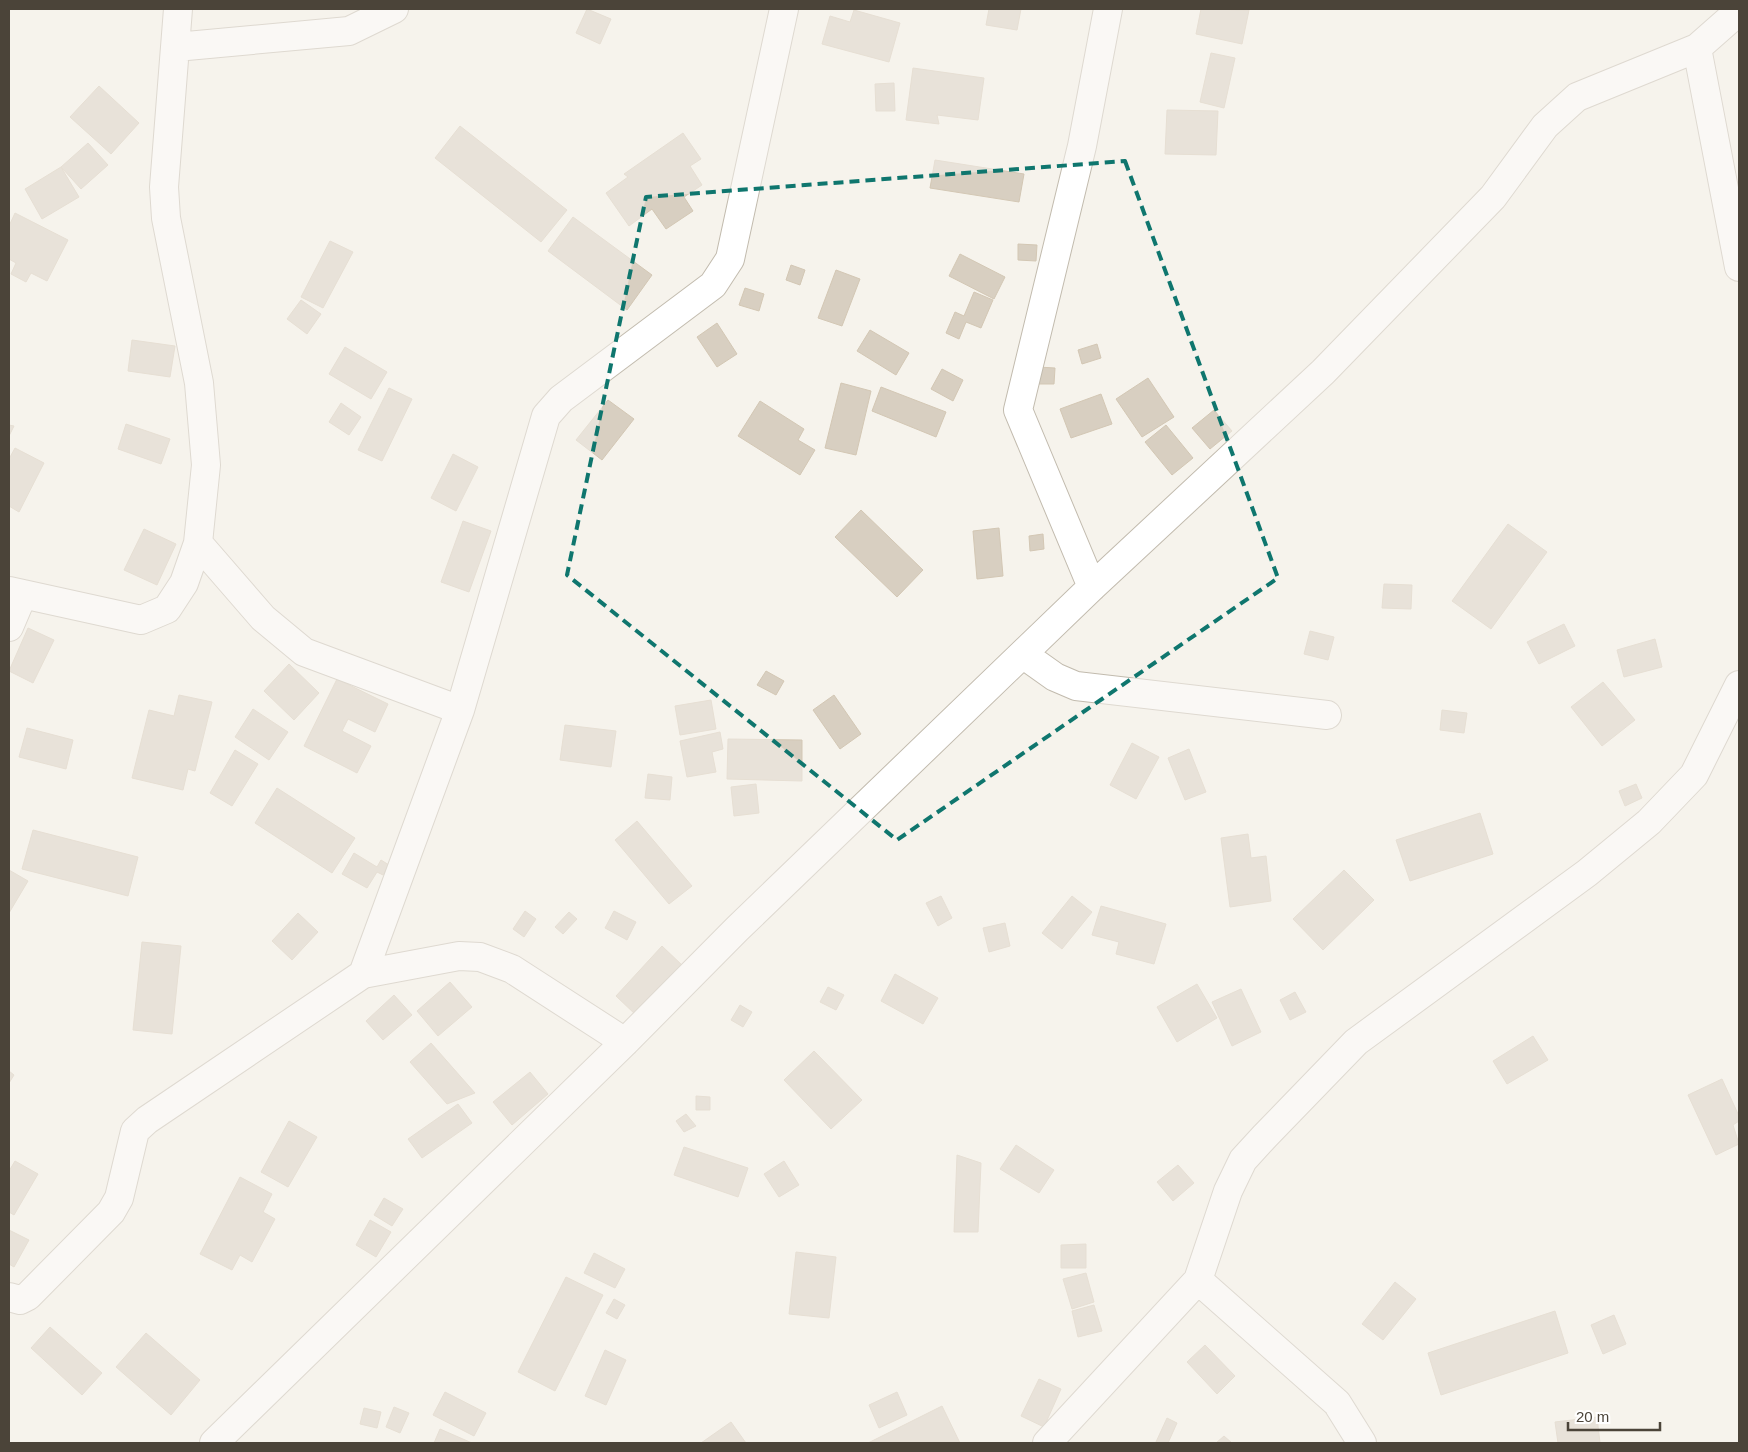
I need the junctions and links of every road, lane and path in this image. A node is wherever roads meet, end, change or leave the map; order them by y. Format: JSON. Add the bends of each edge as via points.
{"nodes":[{"id":1,"x":178,"y":9,"type":"edge"},
{"id":2,"x":394,"y":9,"type":"edge"},
{"id":3,"x":784,"y":9,"type":"edge"},
{"id":4,"x":1108,"y":9,"type":"edge"},
{"id":5,"x":1739,"y":11,"type":"edge"},
{"id":6,"x":176,"y":47,"type":"junction"},
{"id":7,"x":1697,"y":48,"type":"junction"},
{"id":8,"x":1739,"y":267,"type":"edge"},
{"id":9,"x":198,"y":543,"type":"junction"},
{"id":10,"x":1092,"y":587,"type":"junction"},
{"id":11,"x":16,"y":592,"type":"edge"},
{"id":12,"x":9,"y":628,"type":"edge"},
{"id":13,"x":1024,"y":655,"type":"junction"},
{"id":14,"x":1739,"y":685,"type":"edge"},
{"id":15,"x":460,"y":710,"type":"junction"},
{"id":16,"x":1327,"y":715,"type":"dead end"},
{"id":17,"x":363,"y":974,"type":"junction"},
{"id":18,"x":625,"y":1042,"type":"junction"},
{"id":19,"x":1198,"y":1280,"type":"junction"},
{"id":20,"x":9,"y":1297,"type":"edge"},
{"id":21,"x":214,"y":1443,"type":"edge"},
{"id":22,"x":1047,"y":1443,"type":"edge"},
{"id":23,"x":1362,"y":1443,"type":"edge"}],
"edges":[{"from":1,"to":6,"type":"street"},
{"from":2,"to":6,"type":"street","via":[[349,32]]},
{"from":3,"to":15,"type":"street","via":[[730,259],[713,285],[550,409],[541,426]]},
{"from":4,"to":10,"type":"street","via":[[1082,146],[1018,410]]},
{"from":5,"to":7,"type":"street"},
{"from":6,"to":9,"type":"street","via":[[164,187],[166,218],[199,383],[206,465]]},
{"from":7,"to":8,"type":"street"},
{"from":7,"to":10,"type":"street","via":[[1577,97],[1545,126],[1493,197],[1323,372]]},
{"from":9,"to":11,"type":"street","via":[[184,583],[166,609],[141,620]]},
{"from":9,"to":15,"type":"street","via":[[263,618],[304,652]]},
{"from":10,"to":13,"type":"street"},
{"from":11,"to":12,"type":"street"},
{"from":13,"to":16,"type":"street","via":[[1055,677],[1076,686]]},
{"from":13,"to":18,"type":"street","via":[[737,929]]},
{"from":14,"to":19,"type":"street","via":[[1694,775],[1649,822],[1587,873],[1356,1042],[1243,1160],[1228,1190]]},
{"from":15,"to":17,"type":"street"},
{"from":17,"to":18,"type":"street","via":[[459,956],[480,956],[512,969]]},
{"from":17,"to":20,"type":"street","via":[[147,1120],[135,1131],[119,1198],[111,1212],[28,1296],[20,1300]]},
{"from":18,"to":21,"type":"street"},
{"from":19,"to":22,"type":"street"},
{"from":19,"to":23,"type":"street","via":[[1337,1403]]}]}
